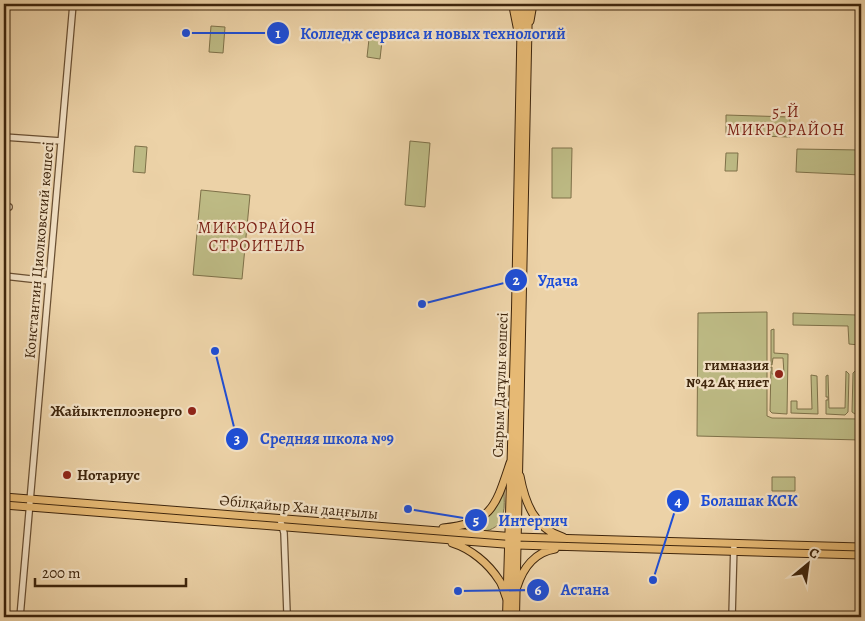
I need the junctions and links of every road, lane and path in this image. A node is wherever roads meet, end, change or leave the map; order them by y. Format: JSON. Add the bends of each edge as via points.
{"nodes":[{"id":1,"x":73,"y":4,"type":"edge"},
{"id":2,"x":513,"y":4,"type":"edge"},
{"id":3,"x":522,"y":4,"type":"edge"},
{"id":4,"x":528,"y":4,"type":"edge"},
{"id":5,"x":533,"y":4,"type":"edge"},
{"id":6,"x":524,"y":46,"type":"junction"},
{"id":7,"x":4,"y":137,"type":"edge"},
{"id":8,"x":61,"y":141,"type":"junction"},
{"id":9,"x":4,"y":276,"type":"edge"},
{"id":10,"x":49,"y":282,"type":"junction"},
{"id":11,"x":514,"y":459,"type":"junction"},
{"id":12,"x":4,"y":497,"type":"edge"},
{"id":13,"x":30,"y":503,"type":"junction"},
{"id":14,"x":4,"y":505,"type":"edge"},
{"id":15,"x":280,"y":519,"type":"junction"},
{"id":16,"x":282,"y":527,"type":"junction"},
{"id":17,"x":420,"y":530,"type":"junction"},
{"id":18,"x":442,"y":540,"type":"junction"},
{"id":19,"x":512,"y":541,"type":"junction"},
{"id":20,"x":573,"y":543,"type":"junction"},
{"id":21,"x":734,"y":547,"type":"junction"},
{"id":22,"x":861,"y":547,"type":"edge"},
{"id":23,"x":861,"y":555,"type":"edge"},
{"id":24,"x":515,"y":591,"type":"junction"},
{"id":25,"x":507,"y":600,"type":"junction"},
{"id":26,"x":20,"y":617,"type":"edge"},
{"id":27,"x":289,"y":617,"type":"edge"},
{"id":28,"x":507,"y":617,"type":"edge"},
{"id":29,"x":515,"y":617,"type":"edge"},
{"id":30,"x":732,"y":617,"type":"edge"}],
"edges":[{"from":1,"to":8,"type":"street","name":"Константин Циолковский көшесі"},
{"from":2,"to":6,"type":"highway"},
{"from":3,"to":6,"type":"highway","name":"Сырым Датұлы көшесі"},
{"from":4,"to":6,"type":"highway","name":"Сырым Датұлы көшесі"},
{"from":5,"to":6,"type":"main road"},
{"from":6,"to":11,"type":"highway","name":"Сырым Датұлы көшесі"},
{"from":7,"to":8,"type":"street"},
{"from":8,"to":10,"type":"street","name":"Константин Циолковский көшесі"},
{"from":9,"to":10,"type":"street"},
{"from":10,"to":13,"type":"street","name":"Константин Циолковский көшесі"},
{"from":11,"to":17,"type":"main road","via":[[495,504],[486,514],[470,524]]},
{"from":11,"to":19,"type":"highway","name":"Сырым Датұлы көшесі"},
{"from":11,"to":20,"type":"main road","via":[[533,514],[544,528]]},
{"from":12,"to":13,"type":"main road","name":"Әбілқайыр Хан даңғылы"},
{"from":13,"to":14,"type":"main road","name":"Әбілқайыр Хан даңғылы"},
{"from":13,"to":15,"type":"main road","name":"Әбілқайыр Хан даңғылы"},
{"from":13,"to":16,"type":"main road","name":"Әбілқайыр Хан даңғылы"},
{"from":13,"to":26,"type":"street","name":"Константин Циолковский көшесі"},
{"from":15,"to":16,"type":"street"},
{"from":15,"to":17,"type":"main road","name":"Әбілқайыр Хан даңғылы"},
{"from":16,"to":18,"type":"main road","name":"Әбілқайыр Хан даңғылы"},
{"from":16,"to":27,"type":"street"},
{"from":17,"to":19,"type":"main road","name":"Әбілқайыр Хан даңғылы"},
{"from":18,"to":19,"type":"main road","name":"Әбілқайыр Хан даңғылы"},
{"from":18,"to":25,"type":"main road","via":[[464,547],[487,565],[500,581]]},
{"from":19,"to":20,"type":"main road","name":"Әбілқайыр Хан даңғылы"},
{"from":19,"to":24,"type":"highway","name":"Сырым Датұлы көшесі"},
{"from":19,"to":25,"type":"highway","name":"Сырым Датұлы көшесі"},
{"from":20,"to":21,"type":"main road","name":"Әбілқайыр Хан даңғылы"},
{"from":20,"to":24,"type":"main road","via":[[538,554],[522,574]]},
{"from":21,"to":22,"type":"main road","name":"Әбілқайыр Хан даңғылы"},
{"from":21,"to":23,"type":"main road","name":"Әбілқайыр Хан даңғылы"},
{"from":21,"to":30,"type":"street"},
{"from":24,"to":29,"type":"highway","name":"Сырым Датұлы көшесі"},
{"from":25,"to":28,"type":"highway","name":"Сырым Датұлы көшесі"}]}
